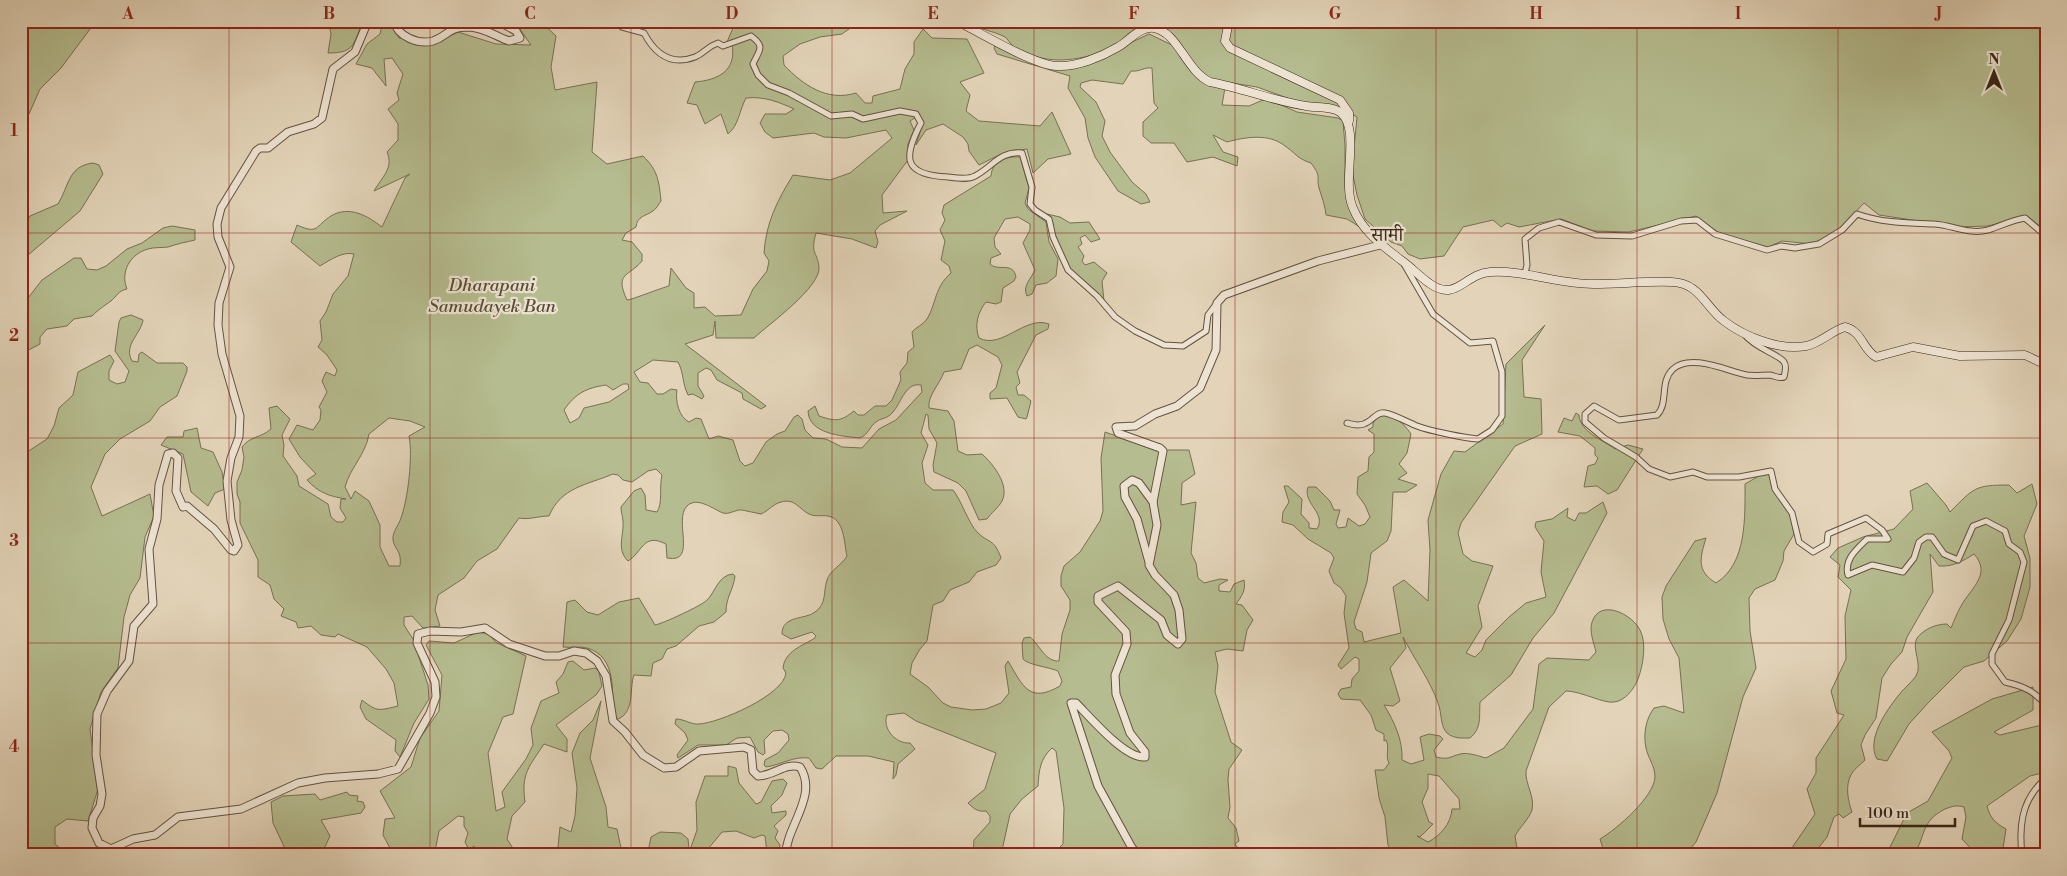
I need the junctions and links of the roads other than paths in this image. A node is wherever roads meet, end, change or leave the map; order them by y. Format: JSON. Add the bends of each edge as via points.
{"nodes":[{"id":1,"x":368,"y":21,"type":"edge"},
{"id":2,"x":394,"y":21,"type":"edge"},
{"id":3,"x":498,"y":21,"type":"edge"},
{"id":4,"x":615,"y":21,"type":"edge"},
{"id":5,"x":957,"y":21,"type":"edge"},
{"id":6,"x":1229,"y":21,"type":"edge"},
{"id":7,"x":1349,"y":124,"type":"junction"},
{"id":8,"x":2046,"y":236,"type":"edge"},
{"id":9,"x":1380,"y":245,"type":"junction"},
{"id":10,"x":1400,"y":259,"type":"junction"},
{"id":11,"x":1525,"y":273,"type":"junction"},
{"id":12,"x":1217,"y":303,"type":"junction"},
{"id":13,"x":1741,"y":331,"type":"junction"},
{"id":14,"x":2046,"y":365,"type":"edge"},
{"id":15,"x":1347,"y":423,"type":"dead end"},
{"id":16,"x":1153,"y":502,"type":"junction"},
{"id":17,"x":1150,"y":565,"type":"junction"},
{"id":18,"x":2046,"y":706,"type":"edge"},
{"id":19,"x":2046,"y":783,"type":"edge"},
{"id":20,"x":786,"y":855,"type":"edge"},
{"id":21,"x":1139,"y":855,"type":"edge"},
{"id":22,"x":2022,"y":855,"type":"edge"}],
"edges":[{"from":1,"to":20,"type":"street","via":[[355,52],[333,69],[322,118],[314,124],[288,132],[268,148],[256,151],[219,213],[218,237],[230,269],[219,303],[218,334],[240,416],[239,437],[230,458],[227,481],[231,520],[238,545],[234,551],[231,550],[194,510],[183,507],[176,490],[178,458],[168,454],[159,485],[157,519],[149,549],[153,604],[134,626],[129,661],[107,691],[98,714],[96,755],[102,794],[92,822],[95,838],[102,846],[111,849],[133,838],[155,835],[178,817],[241,809],[298,783],[398,769],[436,697],[434,682],[418,646],[417,636],[430,631],[461,632],[481,628],[491,630],[509,644],[544,656],[574,651],[592,656],[608,684],[613,721],[643,755],[660,767],[673,768],[699,751],[744,747],[751,750],[753,771],[758,776],[789,766],[800,767],[806,784],[804,797]]},
{"from":2,"to":3,"type":"street","via":[[400,32],[419,41],[432,41],[448,30],[466,27],[488,30],[509,41],[518,40],[520,36],[516,30]]},
{"from":4,"to":12,"type":"street","via":[[622,27],[644,33],[655,52],[672,59],[695,57],[706,47],[718,43],[723,46],[732,44],[751,36],[760,46],[753,64],[768,85],[831,116],[852,114],[863,119],[900,111],[916,114],[921,123],[909,155],[912,166],[921,174],[947,178],[974,177],[994,161],[1014,152],[1022,153],[1032,187],[1030,204],[1049,219],[1053,237],[1068,270],[1115,317],[1164,345],[1183,346],[1206,331],[1208,314]]},
{"from":5,"to":7,"type":"main road","via":[[1028,57],[1056,66],[1107,53],[1144,29],[1155,28],[1170,36],[1192,70],[1210,82],[1304,106],[1339,110]]},
{"from":6,"to":7,"type":"main road","via":[[1224,42],[1230,48],[1340,100],[1349,113]]},
{"from":7,"to":9,"type":"main road","via":[[1350,197],[1358,218]]},
{"from":8,"to":11,"type":"street","via":[[2025,218],[1988,230],[1959,231],[1934,224],[1874,220],[1857,214],[1842,230],[1819,244],[1767,250],[1715,234],[1697,220],[1681,221],[1632,236],[1596,235],[1559,222],[1539,228],[1525,239]]},
{"from":9,"to":10,"type":"main road"},
{"from":9,"to":12,"type":"street","via":[[1318,261],[1224,295]]},
{"from":10,"to":11,"type":"main road","via":[[1428,283],[1446,290],[1456,289],[1482,274]]},
{"from":10,"to":15,"type":"street","via":[[1433,314],[1470,343],[1493,341],[1502,372],[1502,416],[1492,430],[1478,439],[1420,427],[1383,413],[1375,415],[1369,423],[1357,426]]},
{"from":11,"to":13,"type":"main road","via":[[1593,284],[1676,282],[1697,291],[1724,321]]},
{"from":12,"to":16,"type":"street","via":[[1216,350],[1200,388],[1177,406],[1136,426],[1116,427],[1118,433],[1163,451]]},
{"from":13,"to":14,"type":"main road","via":[[1772,344],[1797,348],[1817,342],[1845,327],[1856,332],[1876,357],[1913,347],[1960,356],[2025,355]]},
{"from":13,"to":18,"type":"street","via":[[1758,348],[1782,360],[1786,366],[1784,377],[1745,374],[1704,362],[1683,365],[1674,369],[1667,378],[1657,415],[1618,420],[1592,406],[1585,414],[1585,422],[1649,469],[1670,477],[1693,472],[1707,477],[1739,477],[1771,471],[1775,489],[1792,513],[1799,542],[1813,552],[1827,544],[1828,534],[1866,518],[1882,530],[1888,540],[1867,539],[1849,559],[1848,575],[1872,565],[1903,572],[1914,558],[1919,542],[1926,537],[1932,538],[1944,554],[1958,560],[1973,526],[1986,520],[2005,531],[2009,544],[2020,552],[2024,562],[2009,620],[1992,654],[1992,664],[2005,682],[2024,686]]},
{"from":16,"to":17,"type":"street","via":[[1157,525]]},
{"from":16,"to":17,"type":"street","via":[[1139,483],[1132,480],[1124,486]]},
{"from":17,"to":21,"type":"street","via":[[1174,595],[1182,632],[1178,644],[1167,635],[1161,620],[1118,586],[1098,596],[1098,602],[1126,632],[1127,644],[1116,675],[1116,694],[1130,733],[1146,752],[1145,756],[1133,756],[1076,703],[1071,703],[1098,786]]},
{"from":19,"to":22,"type":"street","via":[[2041,783],[2030,794],[2024,810],[2020,834]]}]}
